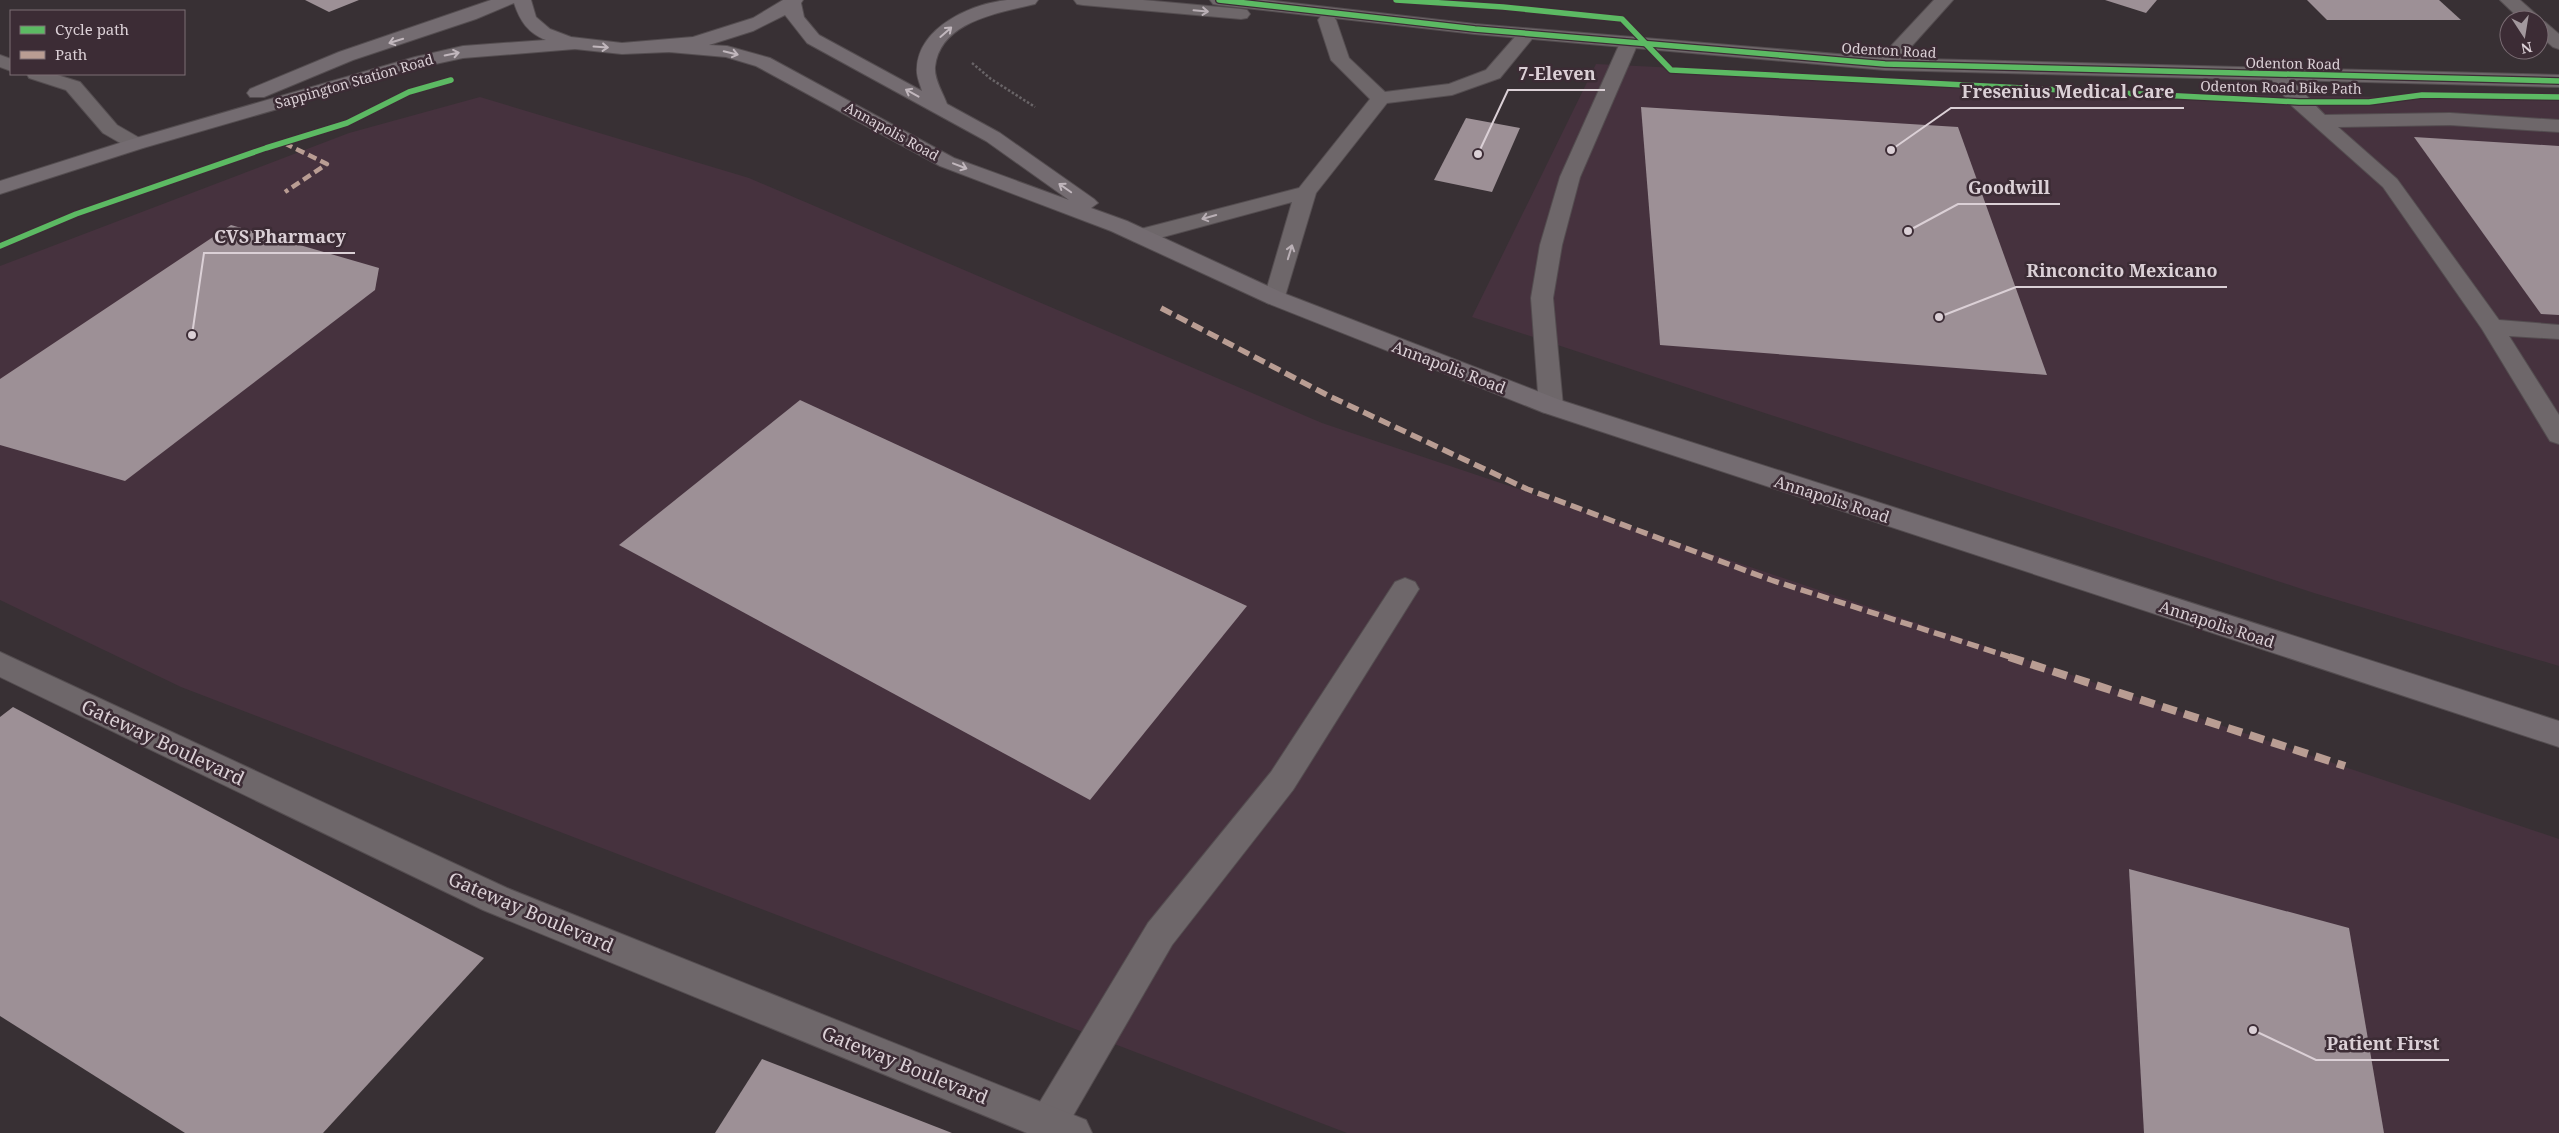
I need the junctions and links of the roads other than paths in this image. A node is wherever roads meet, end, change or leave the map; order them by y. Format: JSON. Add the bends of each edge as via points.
{"nodes":[{"id":1,"x":507,"y":0,"type":"edge"},
{"id":2,"x":522,"y":0,"type":"edge"},
{"id":3,"x":1029,"y":0,"type":"edge"},
{"id":4,"x":1083,"y":0,"type":"edge"},
{"id":5,"x":1220,"y":0,"type":"edge"},
{"id":6,"x":1944,"y":0,"type":"edge"},
{"id":7,"x":2509,"y":0,"type":"edge"},
{"id":8,"x":793,"y":1,"type":"edge"},
{"id":9,"x":1302,"y":5,"type":"edge"},
{"id":10,"x":2520,"y":10,"type":"edge"},
{"id":11,"x":1327,"y":20,"type":"junction"},
{"id":12,"x":1475,"y":29,"type":"junction"},
{"id":13,"x":1527,"y":34,"type":"junction"},
{"id":14,"x":2549,"y":35,"type":"edge"},
{"id":15,"x":577,"y":43,"type":"junction"},
{"id":16,"x":1629,"y":44,"type":"junction"},
{"id":17,"x":2559,"y":44,"type":"edge"},
{"id":18,"x":666,"y":46,"type":"junction"},
{"id":19,"x":1884,"y":64,"type":"junction"},
{"id":20,"x":39,"y":75,"type":"edge"},
{"id":21,"x":2277,"y":75,"type":"junction"},
{"id":22,"x":2559,"y":80,"type":"edge"},
{"id":23,"x":1380,"y":98,"type":"junction"},
{"id":24,"x":938,"y":107,"type":"junction"},
{"id":25,"x":2321,"y":121,"type":"junction"},
{"id":26,"x":2559,"y":126,"type":"edge"},
{"id":27,"x":136,"y":144,"type":"junction"},
{"id":28,"x":0,"y":188,"type":"edge"},
{"id":29,"x":1306,"y":192,"type":"junction"},
{"id":30,"x":1130,"y":231,"type":"junction"},
{"id":31,"x":1276,"y":298,"type":"junction"},
{"id":32,"x":2492,"y":327,"type":"junction"},
{"id":33,"x":2559,"y":332,"type":"edge"},
{"id":34,"x":1551,"y":406,"type":"junction"},
{"id":35,"x":2559,"y":436,"type":"edge"},
{"id":36,"x":1406,"y":589,"type":"dead end"},
{"id":37,"x":0,"y":664,"type":"edge"},
{"id":38,"x":2559,"y":734,"type":"edge"},
{"id":39,"x":1060,"y":1128,"type":"edge"}],
"edges":[{"from":1,"to":27,"type":"main road","name":"Sappington Station Road","one_way":true,"via":[[346,56]]},
{"from":2,"to":15,"type":"main road","via":[[522,12],[534,27],[558,39]]},
{"from":24,"to":3,"type":"main road","one_way":true,"via":[[925,68],[943,32],[987,10]]},
{"from":4,"to":11,"type":"street","name":"Odenton Road","one_way":true},
{"from":5,"to":9,"type":"street","name":"Odenton Road"},
{"from":6,"to":19,"type":"street"},
{"from":7,"to":10,"type":"street"},
{"from":8,"to":18,"type":"main road","via":[[756,23],[726,34]]},
{"from":24,"to":8,"type":"main road","name":"Annapolis Road","one_way":true,"via":[[813,39],[795,18]]},
{"from":9,"to":12,"type":"street","name":"Odenton Road"},
{"from":11,"to":12,"type":"street","name":"Odenton Road"},
{"from":11,"to":23,"type":"street","via":[[1340,60]]},
{"from":12,"to":13,"type":"street","name":"Odenton Road"},
{"from":13,"to":16,"type":"street","name":"Odenton Road"},
{"from":13,"to":23,"type":"street","via":[[1493,74],[1452,89]]},
{"from":14,"to":17,"type":"street"},
{"from":15,"to":18,"type":"main road","one_way":true,"via":[[596,48]]},
{"from":27,"to":15,"type":"main road","name":"Sappington Station Road","one_way":true,"via":[[447,55],[505,47]]},
{"from":16,"to":19,"type":"street","name":"Odenton Road"},
{"from":16,"to":34,"type":"street","via":[[1570,178],[1551,245],[1542,298]]},
{"from":18,"to":30,"type":"main road","name":"Annapolis Road","one_way":true,"via":[[727,52],[763,62],[947,162]]},
{"from":19,"to":21,"type":"street","name":"Odenton Road"},
{"from":20,"to":27,"type":"street","via":[[73,86],[110,129]]},
{"from":21,"to":22,"type":"street","name":"Odenton Road"},
{"from":21,"to":25,"type":"street","via":[[2299,102]]},
{"from":23,"to":29,"type":"street"},
{"from":30,"to":24,"type":"main road","name":"Annapolis Road","one_way":true,"via":[[993,137]]},
{"from":25,"to":26,"type":"street","via":[[2450,120]]},
{"from":25,"to":32,"type":"street","via":[[2390,183]]},
{"from":27,"to":28,"type":"main road","name":"Sappington Station Road"},
{"from":29,"to":30,"type":"street","one_way":true},
{"from":31,"to":29,"type":"street","one_way":true},
{"from":30,"to":31,"type":"main road","name":"Annapolis Road"},
{"from":31,"to":34,"type":"main road","name":"Annapolis Road"},
{"from":32,"to":33,"type":"street"},
{"from":32,"to":35,"type":"street"},
{"from":34,"to":38,"type":"main road","name":"Annapolis Road"},
{"from":36,"to":39,"type":"street","via":[[1282,781],[1160,934]]},
{"from":37,"to":39,"type":"street","name":"Gateway Boulevard","via":[[495,899]]}]}
